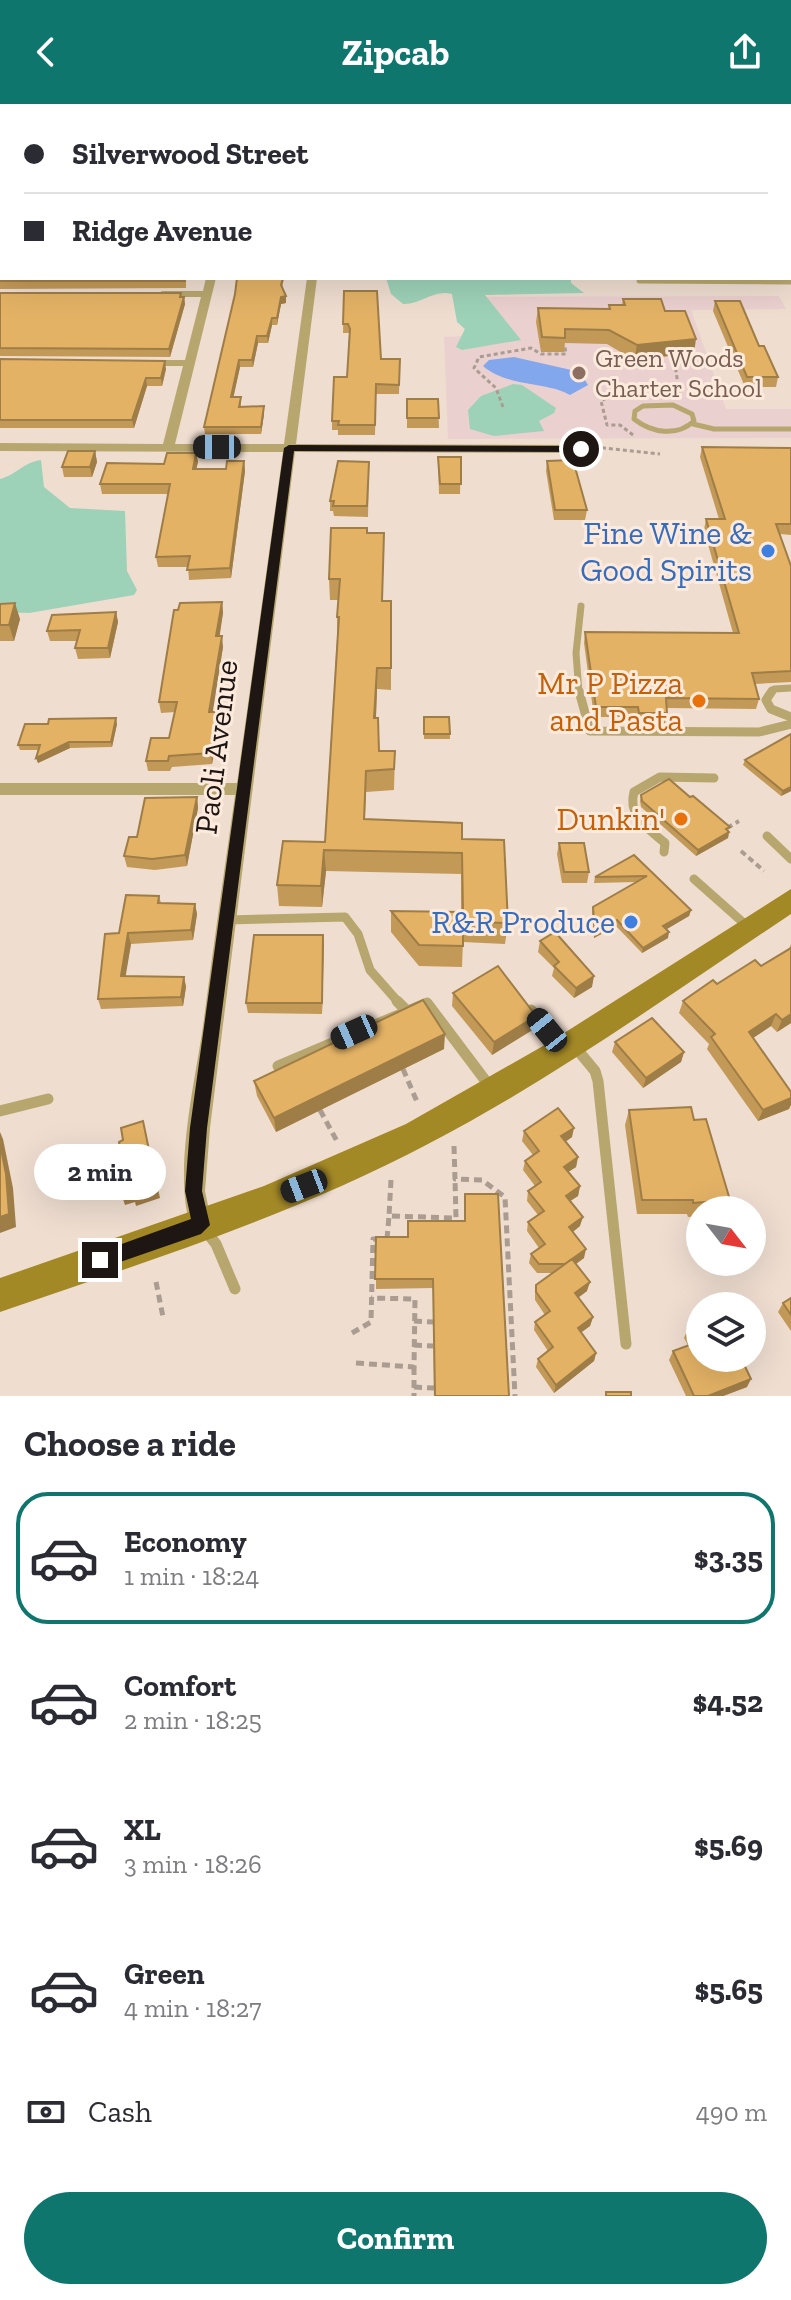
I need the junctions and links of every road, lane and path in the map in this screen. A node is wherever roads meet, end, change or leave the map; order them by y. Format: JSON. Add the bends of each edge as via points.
{"nodes":[{"id":1,"x":210,"y":280,"type":"edge"},
{"id":2,"x":312,"y":280,"type":"edge"},
{"id":3,"x":639,"y":281,"type":"dead end"},
{"id":4,"x":791,"y":282,"type":"edge"},
{"id":5,"x":157,"y":294,"type":"edge"},
{"id":6,"x":207,"y":294,"type":"junction"},
{"id":7,"x":565,"y":347,"type":"edge"},
{"id":8,"x":693,"y":356,"type":"edge"},
{"id":9,"x":139,"y":363,"type":"edge"},
{"id":10,"x":190,"y":363,"type":"junction"},
{"id":11,"x":677,"y":401,"type":"dead end"},
{"id":12,"x":503,"y":407,"type":"dead end"},
{"id":13,"x":693,"y":424,"type":"junction"},
{"id":14,"x":791,"y":429,"type":"edge"},
{"id":15,"x":0,"y":447,"type":"edge"},
{"id":16,"x":168,"y":447,"type":"junction"},
{"id":17,"x":289,"y":448,"type":"junction"},
{"id":18,"x":581,"y":449,"type":"joint"},
{"id":19,"x":660,"y":454,"type":"dead end"},
{"id":20,"x":581,"y":606,"type":"dead end"},
{"id":21,"x":791,"y":688,"type":"edge"},
{"id":22,"x":791,"y":717,"type":"edge"},
{"id":23,"x":791,"y":724,"type":"edge"},
{"id":24,"x":714,"y":778,"type":"dead end"},
{"id":25,"x":0,"y":789,"type":"edge"},
{"id":26,"x":243,"y":789,"type":"junction"},
{"id":27,"x":739,"y":821,"type":"dead end"},
{"id":28,"x":725,"y":830,"type":"edge"},
{"id":29,"x":767,"y":836,"type":"dead end"},
{"id":30,"x":741,"y":851,"type":"dead end"},
{"id":31,"x":664,"y":852,"type":"dead end"},
{"id":32,"x":791,"y":859,"type":"edge"},
{"id":33,"x":764,"y":871,"type":"dead end"},
{"id":34,"x":694,"y":879,"type":"dead end"},
{"id":35,"x":791,"y":900,"type":"edge"},
{"id":36,"x":226,"y":920,"type":"junction"},
{"id":37,"x":750,"y":928,"type":"junction"},
{"id":38,"x":521,"y":998,"type":"edge"},
{"id":39,"x":405,"y":1009,"type":"junction"},
{"id":40,"x":568,"y":1047,"type":"junction"},
{"id":41,"x":278,"y":1066,"type":"edge"},
{"id":42,"x":403,"y":1069,"type":"edge"},
{"id":43,"x":494,"y":1092,"type":"junction"},
{"id":44,"x":48,"y":1099,"type":"dead end"},
{"id":45,"x":418,"y":1104,"type":"dead end"},
{"id":46,"x":320,"y":1110,"type":"edge"},
{"id":47,"x":0,"y":1111,"type":"edge"},
{"id":48,"x":338,"y":1143,"type":"dead end"},
{"id":49,"x":454,"y":1146,"type":"dead end"},
{"id":50,"x":455,"y":1179,"type":"junction"},
{"id":51,"x":391,"y":1180,"type":"dead end"},
{"id":52,"x":484,"y":1181,"type":"junction"},
{"id":53,"x":485,"y":1192,"type":"edge"},
{"id":54,"x":389,"y":1216,"type":"junction"},
{"id":55,"x":416,"y":1217,"type":"junction"},
{"id":56,"x":456,"y":1218,"type":"junction"},
{"id":57,"x":201,"y":1225,"type":"junction"},
{"id":58,"x":456,"y":1228,"type":"edge"},
{"id":59,"x":416,"y":1231,"type":"edge"},
{"id":60,"x":156,"y":1282,"type":"dead end"},
{"id":61,"x":500,"y":1283,"type":"edge"},
{"id":62,"x":509,"y":1283,"type":"junction"},
{"id":63,"x":235,"y":1289,"type":"dead end"},
{"id":64,"x":415,"y":1291,"type":"edge"},
{"id":65,"x":0,"y":1295,"type":"edge"},
{"id":66,"x":371,"y":1298,"type":"junction"},
{"id":67,"x":415,"y":1299,"type":"junction"},
{"id":68,"x":163,"y":1317,"type":"dead end"},
{"id":69,"x":414,"y":1321,"type":"junction"},
{"id":70,"x":433,"y":1322,"type":"edge"},
{"id":71,"x":503,"y":1323,"type":"edge"},
{"id":72,"x":511,"y":1323,"type":"junction"},
{"id":73,"x":352,"y":1333,"type":"dead end"},
{"id":74,"x":626,"y":1344,"type":"dead end"},
{"id":75,"x":414,"y":1345,"type":"junction"},
{"id":76,"x":433,"y":1346,"type":"edge"},
{"id":77,"x":504,"y":1346,"type":"edge"},
{"id":78,"x":513,"y":1347,"type":"junction"},
{"id":79,"x":356,"y":1363,"type":"dead end"},
{"id":80,"x":414,"y":1367,"type":"junction"},
{"id":81,"x":414,"y":1387,"type":"junction"},
{"id":82,"x":434,"y":1388,"type":"edge"},
{"id":83,"x":512,"y":1391,"type":"edge"},
{"id":84,"x":414,"y":1396,"type":"edge"}],
"edges":[{"from":1,"to":6,"type":"street"},
{"from":2,"to":17,"type":"street","name":"Paoli Avenue"},
{"from":3,"to":4,"type":"lane"},
{"from":5,"to":6,"type":"street"},
{"from":6,"to":10,"type":"street"},
{"from":7,"to":12,"type":"path","via":[[566,354],[541,354],[531,348],[479,357],[474,362],[479,374],[496,388]]},
{"from":8,"to":11,"type":"path","via":[[674,356]]},
{"from":9,"to":10,"type":"street"},
{"from":10,"to":16,"type":"street"},
{"from":13,"to":13,"type":"lane","via":[[689,411],[673,405],[643,406],[633,414],[638,423],[664,431]]},
{"from":13,"to":14,"type":"lane"},
{"from":15,"to":16,"type":"street"},
{"from":16,"to":17,"type":"street"},
{"from":17,"to":18,"type":"street"},
{"from":17,"to":26,"type":"street","name":"Paoli Avenue"},
{"from":18,"to":19,"type":"path"},
{"from":20,"to":23,"type":"lane","via":[[575,644],[583,717],[590,731],[759,732]]},
{"from":21,"to":22,"type":"lane","via":[[774,689],[766,700],[771,709]]},
{"from":24,"to":31,"type":"lane","via":[[660,777],[634,792],[633,814],[665,843]]},
{"from":25,"to":26,"type":"street"},
{"from":26,"to":36,"type":"street","name":"Paoli Avenue"},
{"from":27,"to":28,"type":"path"},
{"from":29,"to":32,"type":"lane"},
{"from":30,"to":33,"type":"path"},
{"from":34,"to":37,"type":"lane"},
{"from":35,"to":37,"type":"main road"},
{"from":36,"to":39,"type":"lane","via":[[345,917],[362,938],[367,963]]},
{"from":36,"to":57,"type":"street","name":"Paoli Avenue","via":[[194,1175]]},
{"from":37,"to":40,"type":"main road"},
{"from":38,"to":40,"type":"lane"},
{"from":39,"to":41,"type":"lane"},
{"from":39,"to":43,"type":"lane","via":[[427,1003]]},
{"from":40,"to":43,"type":"main road"},
{"from":40,"to":74,"type":"lane","via":[[589,1063],[598,1081]]},
{"from":42,"to":45,"type":"path"},
{"from":43,"to":57,"type":"main road","via":[[337,1172]]},
{"from":44,"to":47,"type":"lane"},
{"from":46,"to":48,"type":"path"},
{"from":49,"to":50,"type":"path"},
{"from":50,"to":52,"type":"path"},
{"from":50,"to":56,"type":"path"},
{"from":51,"to":54,"type":"path"},
{"from":52,"to":53,"type":"path"},
{"from":52,"to":62,"type":"path","via":[[505,1197]]},
{"from":54,"to":55,"type":"path"},
{"from":54,"to":66,"type":"path","via":[[388,1243],[373,1239]]},
{"from":55,"to":56,"type":"path"},
{"from":55,"to":59,"type":"path"},
{"from":56,"to":58,"type":"path"},
{"from":57,"to":63,"type":"lane","via":[[216,1244]]},
{"from":57,"to":65,"type":"main road"},
{"from":60,"to":68,"type":"path"},
{"from":61,"to":62,"type":"path"},
{"from":62,"to":72,"type":"path"},
{"from":64,"to":67,"type":"path"},
{"from":66,"to":67,"type":"path"},
{"from":66,"to":73,"type":"path","via":[[371,1322]]},
{"from":67,"to":69,"type":"path"},
{"from":69,"to":70,"type":"path"},
{"from":69,"to":75,"type":"path"},
{"from":71,"to":72,"type":"path"},
{"from":72,"to":78,"type":"path"},
{"from":75,"to":76,"type":"path"},
{"from":75,"to":80,"type":"path"},
{"from":77,"to":78,"type":"path"},
{"from":78,"to":83,"type":"path"},
{"from":79,"to":80,"type":"path"},
{"from":80,"to":81,"type":"path"},
{"from":81,"to":82,"type":"path"},
{"from":81,"to":84,"type":"path"}]}
